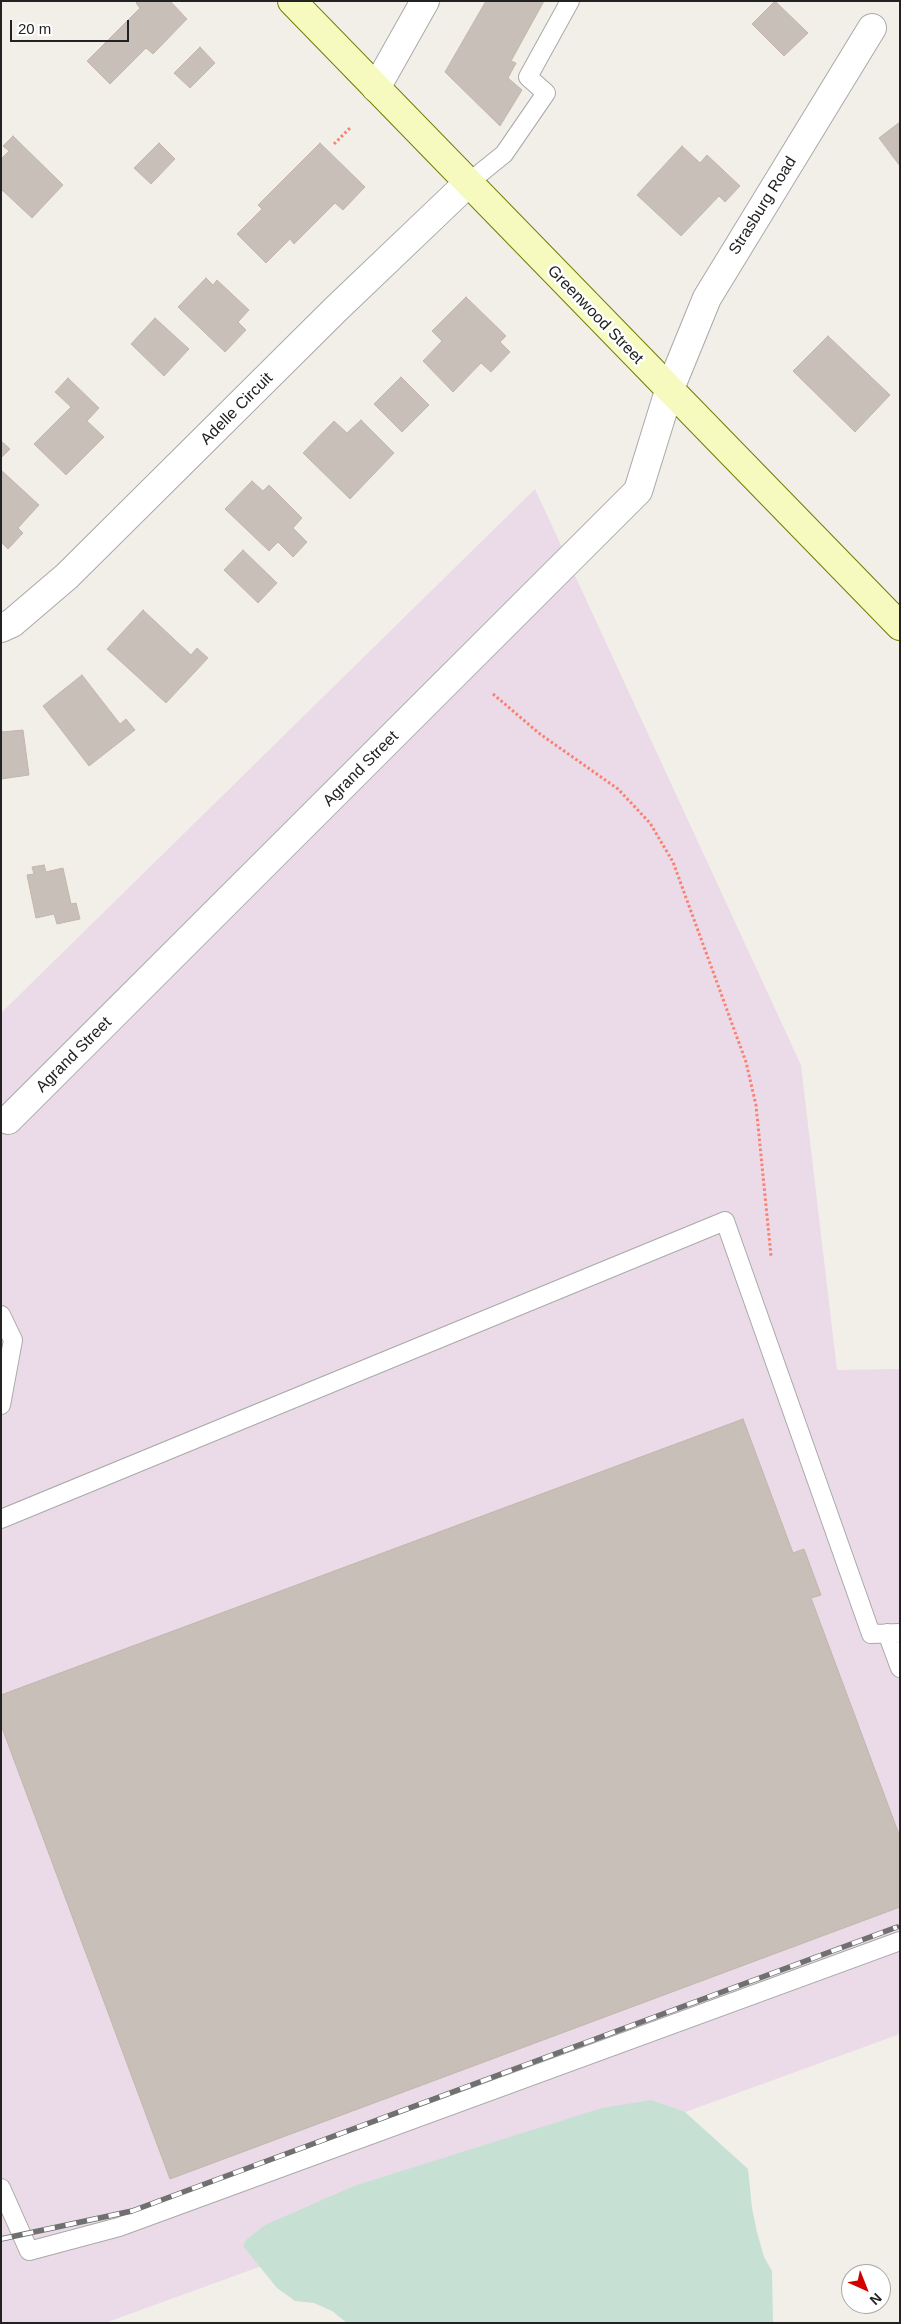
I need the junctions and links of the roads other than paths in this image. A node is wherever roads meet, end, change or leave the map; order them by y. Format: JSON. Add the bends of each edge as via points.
{"nodes":[{"id":1,"x":292,"y":1,"type":"edge"},
{"id":2,"x":425,"y":1,"type":"edge"},
{"id":3,"x":570,"y":1,"type":"edge"},
{"id":4,"x":872,"y":28,"type":"dead end"},
{"id":5,"x":376,"y":88,"type":"junction"},
{"id":6,"x":468,"y":183,"type":"junction"},
{"id":7,"x":669,"y":391,"type":"junction"},
{"id":8,"x":900,"y":626,"type":"edge"},
{"id":9,"x":1,"y":628,"type":"edge"},
{"id":10,"x":4,"y":1123,"type":"edge"},
{"id":11,"x":1,"y":1315,"type":"edge"},
{"id":12,"x":1,"y":1405,"type":"edge"},
{"id":13,"x":1,"y":1519,"type":"edge"},
{"id":14,"x":894,"y":1633,"type":"edge"},
{"id":15,"x":900,"y":1668,"type":"edge"},
{"id":16,"x":900,"y":1941,"type":"edge"},
{"id":17,"x":1,"y":2188,"type":"edge"}],
"edges":[{"from":1,"to":5,"type":"main road","name":"Greenwood Street"},
{"from":2,"to":5,"type":"street"},
{"from":3,"to":6,"type":"lane","via":[[528,77],[546,93],[504,154]]},
{"from":4,"to":7,"type":"street","name":"Strasburg Road","via":[[707,298]]},
{"from":5,"to":6,"type":"main road","name":"Greenwood Street"},
{"from":6,"to":7,"type":"main road","name":"Greenwood Street"},
{"from":6,"to":9,"type":"street","name":"Adelle Circuit","via":[[67,576],[12,623]]},
{"from":7,"to":8,"type":"main road","name":"Greenwood Street"},
{"from":7,"to":10,"type":"street","name":"Agrand Street","via":[[638,491]]},
{"from":11,"to":12,"type":"lane","via":[[13,1340]]},
{"from":13,"to":14,"type":"lane","via":[[725,1221],[871,1634]]},
{"from":14,"to":15,"type":"lane"},
{"from":16,"to":17,"type":"lane","via":[[110,2230],[29,2251]]}]}
